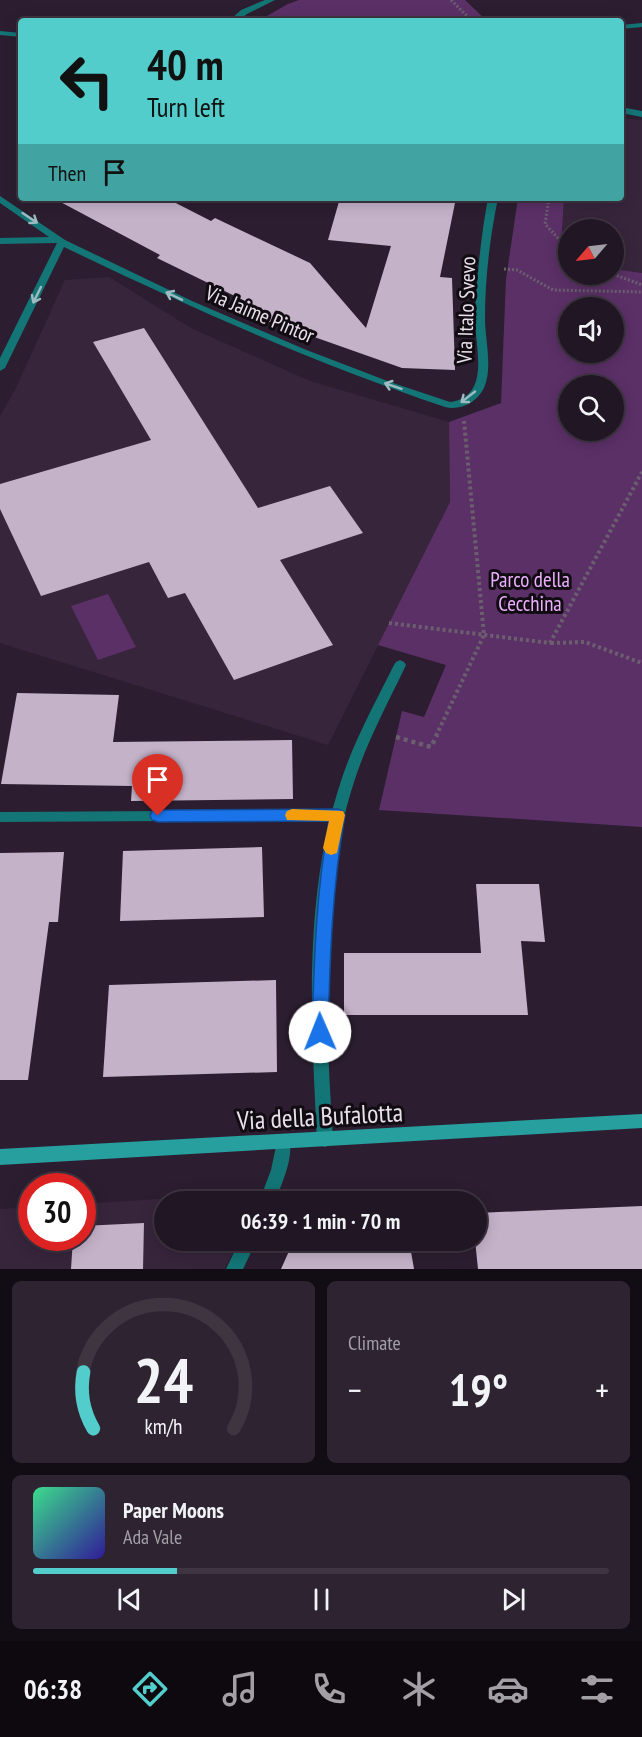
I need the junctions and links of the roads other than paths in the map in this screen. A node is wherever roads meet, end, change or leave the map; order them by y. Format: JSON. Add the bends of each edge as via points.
{"nodes":[{"id":1,"x":272,"y":0,"type":"edge"},
{"id":2,"x":237,"y":18,"type":"edge"},
{"id":3,"x":642,"y":25,"type":"edge"},
{"id":4,"x":624,"y":27,"type":"edge"},
{"id":5,"x":0,"y":33,"type":"edge"},
{"id":6,"x":18,"y":35,"type":"edge"},
{"id":7,"x":624,"y":111,"type":"edge"},
{"id":8,"x":642,"y":114,"type":"edge"},
{"id":9,"x":0,"y":200,"type":"edge"},
{"id":10,"x":493,"y":201,"type":"edge"},
{"id":11,"x":0,"y":241,"type":"edge"},
{"id":12,"x":61,"y":241,"type":"junction"},
{"id":13,"x":0,"y":368,"type":"edge"},
{"id":14,"x":453,"y":405,"type":"joint"},
{"id":15,"x":400,"y":665,"type":"dead end"},
{"id":16,"x":338,"y":815,"type":"junction"},
{"id":17,"x":0,"y":817,"type":"edge"},
{"id":18,"x":642,"y":1121,"type":"edge"},
{"id":19,"x":325,"y":1140,"type":"junction"},
{"id":20,"x":283,"y":1142,"type":"junction"},
{"id":21,"x":0,"y":1156,"type":"edge"},
{"id":22,"x":271,"y":1191,"type":"edge"},
{"id":23,"x":243,"y":1251,"type":"edge"},
{"id":24,"x":234,"y":1269,"type":"edge"}],
"edges":[{"from":1,"to":2,"type":"street"},
{"from":3,"to":4,"type":"street"},
{"from":5,"to":6,"type":"street"},
{"from":7,"to":8,"type":"street"},
{"from":9,"to":12,"type":"street","name":"Via Jaime Pintor","one_way":true},
{"from":10,"to":14,"type":"street","name":"Via Italo Svevo","one_way":true,"via":[[480,318],[481,379],[471,397]]},
{"from":11,"to":12,"type":"street"},
{"from":12,"to":13,"type":"street","one_way":true},
{"from":14,"to":12,"type":"street","name":"Via Jaime Pintor","one_way":true,"via":[[300,351]]},
{"from":15,"to":16,"type":"street","via":[[359,751]]},
{"from":16,"to":17,"type":"street"},
{"from":16,"to":19,"type":"street","via":[[329,862],[320,970]]},
{"from":18,"to":19,"type":"street","name":"Via della Bufalotta"},
{"from":19,"to":20,"type":"street","name":"Via della Bufalotta"},
{"from":20,"to":21,"type":"street","name":"Via della Bufalotta"},
{"from":20,"to":22,"type":"street"},
{"from":23,"to":24,"type":"street"}]}
